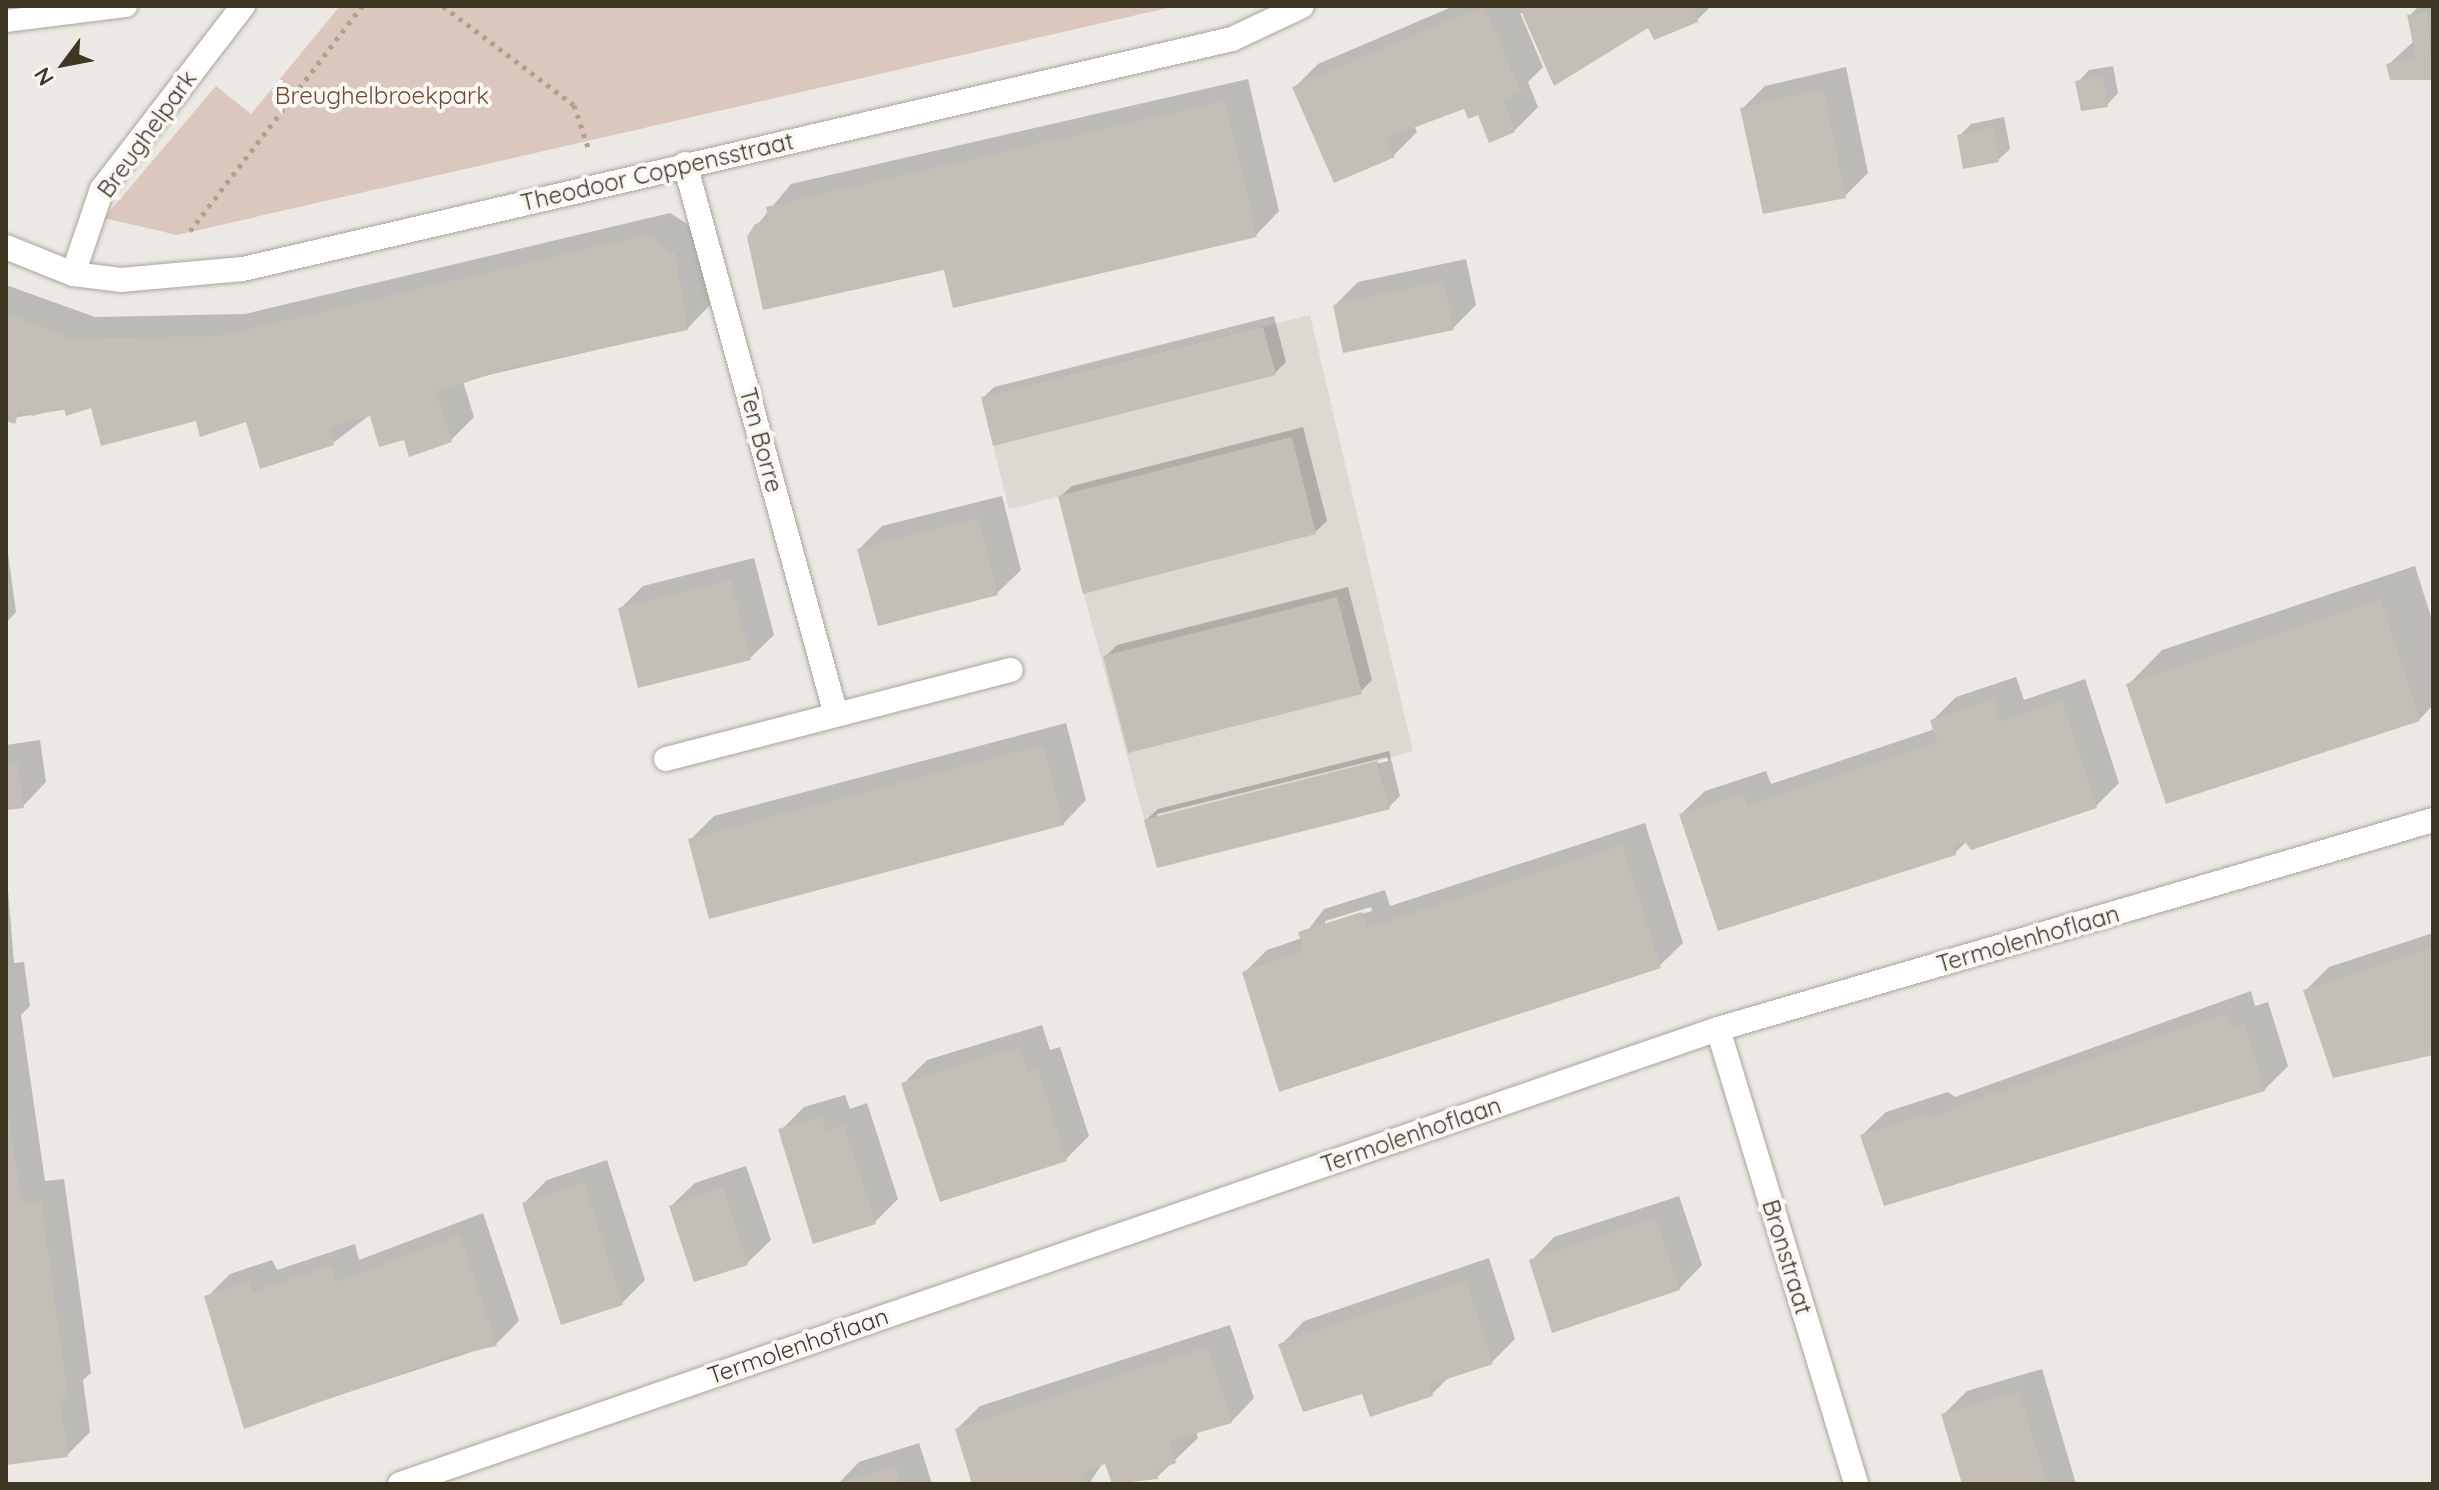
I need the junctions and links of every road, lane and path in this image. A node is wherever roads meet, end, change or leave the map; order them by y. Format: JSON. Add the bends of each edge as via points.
{"nodes":[{"id":1,"x":126,"y":6,"type":"edge"},
{"id":2,"x":243,"y":6,"type":"edge"},
{"id":3,"x":362,"y":6,"type":"edge"},
{"id":4,"x":443,"y":6,"type":"edge"},
{"id":5,"x":1302,"y":6,"type":"edge"},
{"id":6,"x":6,"y":21,"type":"edge"},
{"id":7,"x":685,"y":164,"type":"junction"},
{"id":8,"x":600,"y":186,"type":"junction"},
{"id":9,"x":6,"y":247,"type":"edge"},
{"id":10,"x":73,"y":274,"type":"junction"},
{"id":11,"x":154,"y":278,"type":"junction"},
{"id":12,"x":1011,"y":670,"type":"dead end"},
{"id":13,"x":836,"y":715,"type":"junction"},
{"id":14,"x":666,"y":759,"type":"dead end"},
{"id":15,"x":2433,"y":820,"type":"edge"},
{"id":16,"x":1718,"y":1029,"type":"junction"},
{"id":17,"x":400,"y":1484,"type":"edge"},
{"id":18,"x":1856,"y":1484,"type":"edge"}],
"edges":[{"from":1,"to":6,"type":"lane"},
{"from":2,"to":10,"type":"street","name":"Breughelpark","via":[[102,189]]},
{"from":3,"to":11,"type":"path"},
{"from":4,"to":8,"type":"path","via":[[574,105]]},
{"from":5,"to":7,"type":"street","name":"Theodoor Coppensstraat","via":[[1232,39]]},
{"from":7,"to":8,"type":"street","name":"Theodoor Coppensstraat"},
{"from":7,"to":13,"type":"street","name":"Ten Borre"},
{"from":8,"to":11,"type":"street","name":"Theodoor Coppensstraat","via":[[243,269]]},
{"from":9,"to":10,"type":"street","name":"Theodoor Coppensstraat"},
{"from":10,"to":11,"type":"street","name":"Theodoor Coppensstraat"},
{"from":12,"to":13,"type":"street"},
{"from":13,"to":14,"type":"street"},
{"from":15,"to":16,"type":"street","name":"Termolenhoflaan"},
{"from":16,"to":17,"type":"street","name":"Termolenhoflaan"},
{"from":16,"to":18,"type":"street","name":"Bronstraat"}]}
